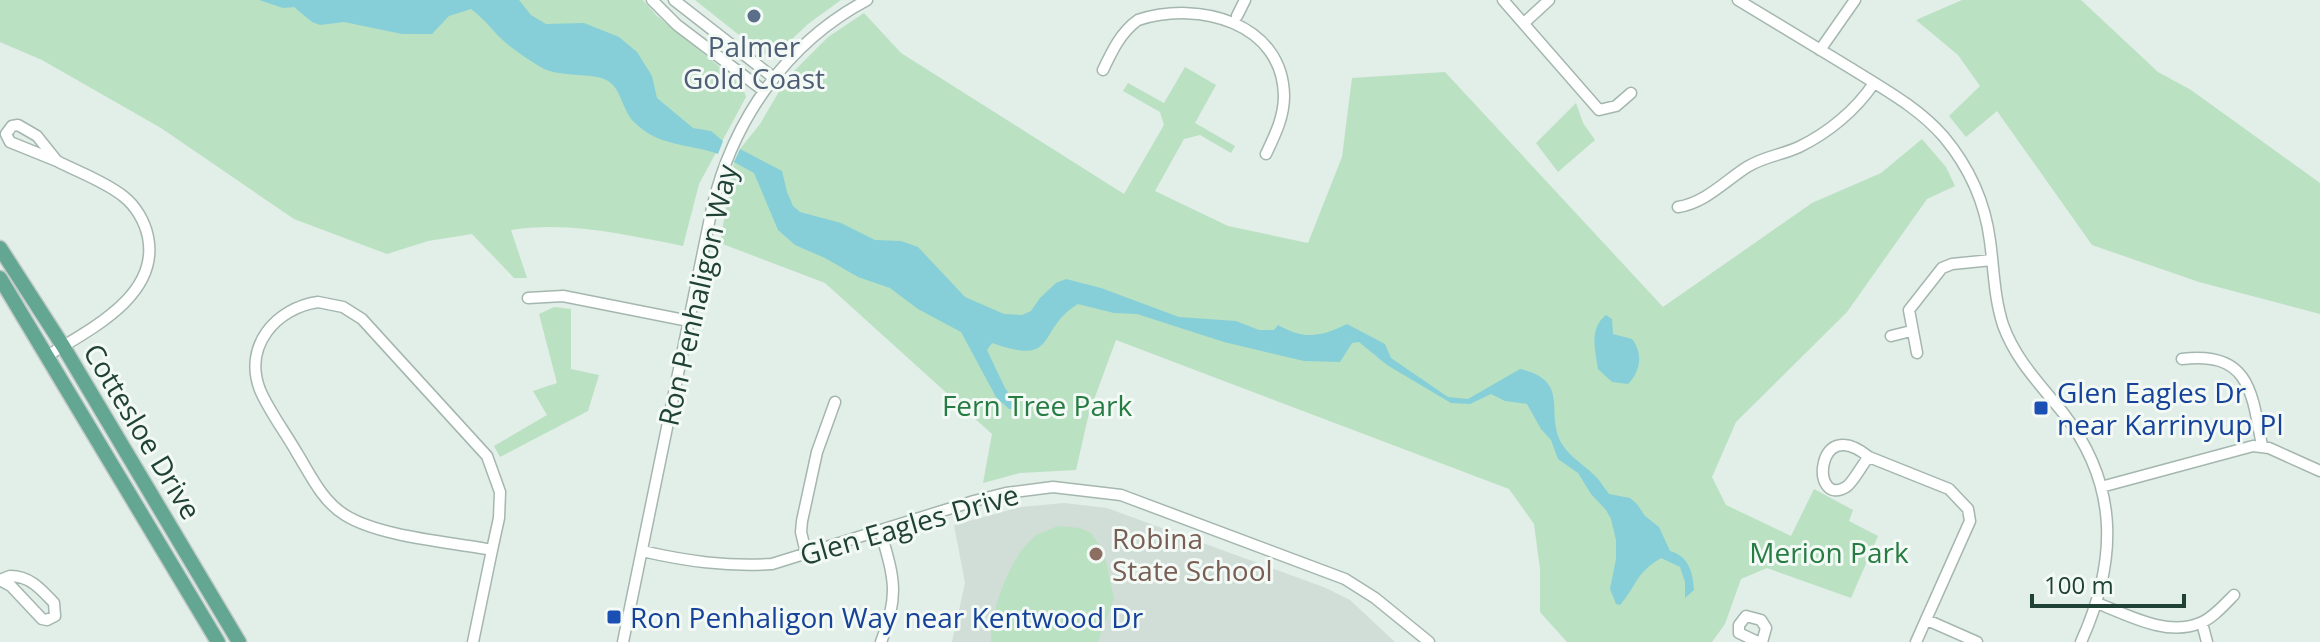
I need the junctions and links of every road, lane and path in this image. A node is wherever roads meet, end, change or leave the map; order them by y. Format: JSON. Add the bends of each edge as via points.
{"nodes":[{"id":1,"x":652,"y":0,"type":"edge"},
{"id":2,"x":674,"y":0,"type":"edge"},
{"id":3,"x":867,"y":0,"type":"edge"},
{"id":4,"x":1245,"y":0,"type":"edge"},
{"id":5,"x":1503,"y":0,"type":"edge"},
{"id":6,"x":1549,"y":0,"type":"edge"},
{"id":7,"x":1738,"y":0,"type":"edge"},
{"id":8,"x":1855,"y":0,"type":"edge"},
{"id":9,"x":1237,"y":16,"type":"junction"},
{"id":10,"x":1524,"y":23,"type":"junction"},
{"id":11,"x":1820,"y":50,"type":"junction"},
{"id":12,"x":1103,"y":70,"type":"dead end"},
{"id":13,"x":774,"y":78,"type":"junction"},
{"id":14,"x":1874,"y":83,"type":"junction"},
{"id":15,"x":764,"y":91,"type":"junction"},
{"id":16,"x":1631,"y":93,"type":"dead end"},
{"id":17,"x":1266,"y":154,"type":"dead end"},
{"id":18,"x":57,"y":161,"type":"junction"},
{"id":19,"x":1678,"y":207,"type":"dead end"},
{"id":20,"x":0,"y":248,"type":"edge"},
{"id":21,"x":1992,"y":260,"type":"junction"},
{"id":22,"x":0,"y":278,"type":"edge"},
{"id":23,"x":528,"y":298,"type":"dead end"},
{"id":24,"x":689,"y":321,"type":"junction"},
{"id":25,"x":1911,"y":331,"type":"junction"},
{"id":26,"x":1891,"y":336,"type":"dead end"},
{"id":27,"x":63,"y":346,"type":"junction"},
{"id":28,"x":1917,"y":353,"type":"dead end"},
{"id":29,"x":47,"y":356,"type":"junction"},
{"id":30,"x":2182,"y":359,"type":"dead end"},
{"id":31,"x":835,"y":402,"type":"dead end"},
{"id":32,"x":2262,"y":446,"type":"junction"},
{"id":33,"x":1869,"y":457,"type":"junction"},
{"id":34,"x":2320,"y":471,"type":"edge"},
{"id":35,"x":2101,"y":487,"type":"junction"},
{"id":36,"x":880,"y":530,"type":"junction"},
{"id":37,"x":492,"y":550,"type":"junction"},
{"id":38,"x":642,"y":551,"type":"junction"},
{"id":39,"x":806,"y":553,"type":"junction"},
{"id":40,"x":0,"y":580,"type":"edge"},
{"id":41,"x":2234,"y":595,"type":"dead end"},
{"id":42,"x":2097,"y":603,"type":"junction"},
{"id":43,"x":1927,"y":620,"type":"junction"},
{"id":44,"x":2202,"y":623,"type":"junction"},
{"id":45,"x":218,"y":642,"type":"edge"},
{"id":46,"x":239,"y":642,"type":"edge"},
{"id":47,"x":473,"y":642,"type":"edge"},
{"id":48,"x":623,"y":642,"type":"edge"},
{"id":49,"x":881,"y":642,"type":"edge"},
{"id":50,"x":1428,"y":642,"type":"edge"},
{"id":51,"x":1916,"y":642,"type":"edge"},
{"id":52,"x":1977,"y":642,"type":"edge"},
{"id":53,"x":2081,"y":642,"type":"edge"},
{"id":54,"x":2207,"y":642,"type":"edge"}],
"edges":[{"from":1,"to":15,"type":"street"},
{"from":2,"to":13,"type":"street"},
{"from":3,"to":13,"type":"street","name":"Ron Penhaligon Way","via":[[801,48]]},
{"from":4,"to":9,"type":"street"},
{"from":5,"to":10,"type":"street"},
{"from":6,"to":10,"type":"street"},
{"from":7,"to":11,"type":"street"},
{"from":8,"to":11,"type":"street"},
{"from":9,"to":12,"type":"street","via":[[1189,2],[1152,12],[1125,33]]},
{"from":9,"to":17,"type":"street","via":[[1268,42],[1281,74],[1283,110]]},
{"from":10,"to":16,"type":"street","via":[[1599,110],[1616,106]]},
{"from":11,"to":14,"type":"street"},
{"from":13,"to":15,"type":"street","name":"Ron Penhaligon Way"},
{"from":14,"to":19,"type":"street","via":[[1826,131],[1749,166],[1703,198]]},
{"from":14,"to":21,"type":"street","via":[[1922,115],[1961,160],[1982,203]]},
{"from":15,"to":24,"type":"street","name":"Ron Penhaligon Way","via":[[723,167]]},
{"from":18,"to":18,"type":"street","via":[[10,142],[8,129],[18,125],[37,136]]},
{"from":18,"to":27,"type":"street","via":[[122,195],[141,219],[149,244],[146,271],[131,297]]},
{"from":20,"to":27,"type":"main road","name":"Cottesloe Drive"},
{"from":21,"to":25,"type":"street","via":[[1952,264],[1938,271],[1909,310]]},
{"from":21,"to":35,"type":"street","via":[[1998,308],[2012,346],[2075,429]]},
{"from":22,"to":29,"type":"main road","name":"Cottesloe Drive"},
{"from":23,"to":24,"type":"street","via":[[563,296]]},
{"from":24,"to":38,"type":"street","name":"Ron Penhaligon Way"},
{"from":25,"to":26,"type":"street"},
{"from":25,"to":28,"type":"street"},
{"from":27,"to":29,"type":"street"},
{"from":27,"to":46,"type":"main road","name":"Cottesloe Drive"},
{"from":29,"to":45,"type":"main road","name":"Cottesloe Drive"},
{"from":30,"to":32,"type":"street","via":[[2205,356],[2238,370],[2247,384]]},
{"from":31,"to":39,"type":"street","via":[[802,521]]},
{"from":32,"to":34,"type":"street"},
{"from":32,"to":35,"type":"street"},
{"from":33,"to":33,"type":"street","via":[[1846,444],[1835,448],[1821,467],[1823,480],[1843,489]]},
{"from":33,"to":43,"type":"street","via":[[1949,489],[1968,509],[1970,521]]},
{"from":35,"to":42,"type":"street","via":[[2109,536]]},
{"from":36,"to":39,"type":"street","name":"Glen Eagles Drive"},
{"from":36,"to":49,"type":"street","via":[[894,595]]},
{"from":36,"to":50,"type":"street","name":"Glen Eagles Drive","via":[[1031,488],[1121,495],[1345,579]]},
{"from":37,"to":37,"type":"street","via":[[368,525],[331,505],[260,391],[257,356],[272,324],[292,309],[318,302],[350,310],[371,328],[491,463],[500,492]]},
{"from":37,"to":47,"type":"street"},
{"from":38,"to":39,"type":"street","name":"Glen Eagles Drive","via":[[741,566],[772,564]]},
{"from":38,"to":48,"type":"street","name":"Ron Penhaligon Way"},
{"from":40,"to":40,"type":"street","via":[[22,576],[34,583],[54,603],[55,616],[42,619]]},
{"from":41,"to":44,"type":"street"},
{"from":42,"to":44,"type":"street","via":[[2162,626]]},
{"from":42,"to":53,"type":"street"},
{"from":43,"to":51,"type":"street"},
{"from":43,"to":52,"type":"street"},
{"from":44,"to":54,"type":"street"}]}
